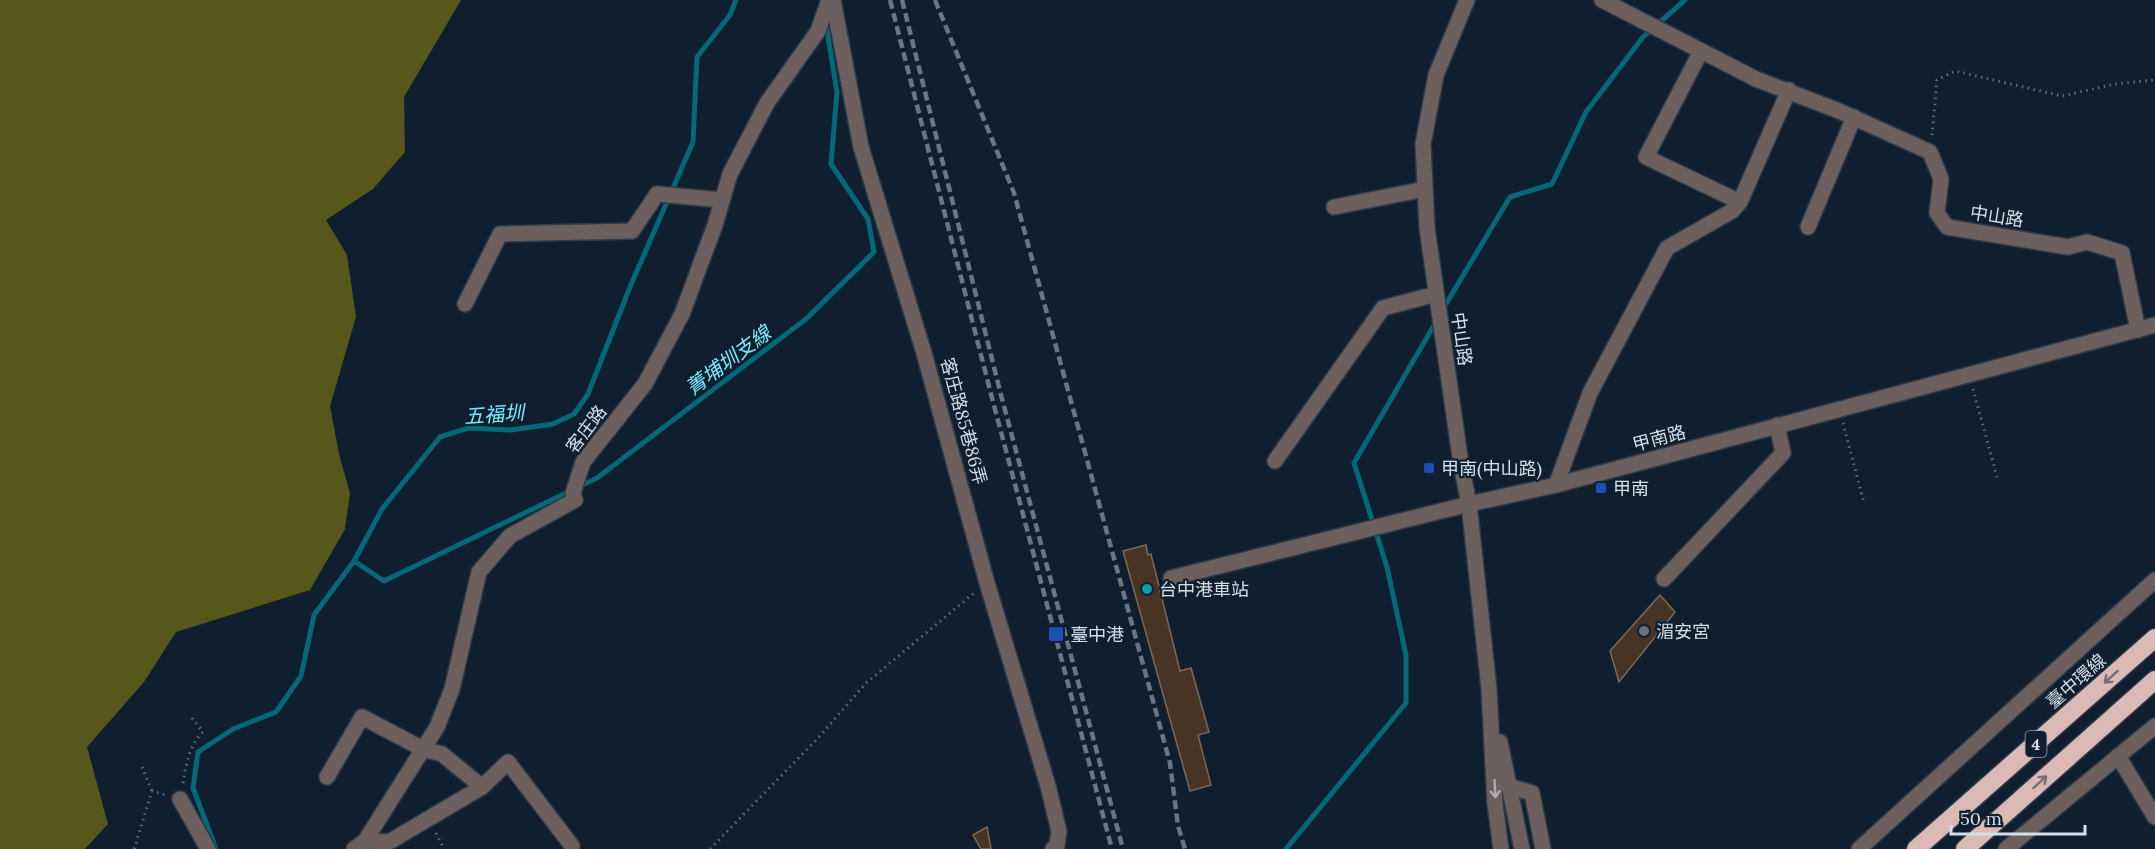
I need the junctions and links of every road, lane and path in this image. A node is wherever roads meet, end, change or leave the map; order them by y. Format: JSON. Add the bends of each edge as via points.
{"nodes":[{"id":1,"x":831,"y":0,"type":"edge"},
{"id":2,"x":1602,"y":0,"type":"edge"},
{"id":3,"x":1464,"y":2,"type":"edge"},
{"id":4,"x":1701,"y":51,"type":"junction"},
{"id":5,"x":2155,"y":80,"type":"edge"},
{"id":6,"x":1789,"y":90,"type":"junction"},
{"id":7,"x":1854,"y":117,"type":"junction"},
{"id":8,"x":1930,"y":152,"type":"junction"},
{"id":9,"x":1425,"y":189,"type":"junction"},
{"id":10,"x":722,"y":200,"type":"junction"},
{"id":11,"x":1740,"y":202,"type":"junction"},
{"id":12,"x":1334,"y":207,"type":"dead end"},
{"id":13,"x":1808,"y":227,"type":"dead end"},
{"id":14,"x":1436,"y":294,"type":"junction"},
{"id":15,"x":465,"y":304,"type":"dead end"},
{"id":16,"x":2155,"y":325,"type":"edge"},
{"id":17,"x":2138,"y":330,"type":"junction"},
{"id":18,"x":1969,"y":375,"type":"junction"},
{"id":19,"x":1839,"y":409,"type":"junction"},
{"id":20,"x":1777,"y":425,"type":"junction"},
{"id":21,"x":1275,"y":461,"type":"dead end"},
{"id":22,"x":1997,"y":477,"type":"dead end"},
{"id":23,"x":1556,"y":485,"type":"junction"},
{"id":24,"x":1864,"y":503,"type":"dead end"},
{"id":25,"x":1469,"y":504,"type":"junction"},
{"id":26,"x":1171,"y":578,"type":"dead end"},
{"id":27,"x":1664,"y":579,"type":"dead end"},
{"id":28,"x":2155,"y":580,"type":"edge"},
{"id":29,"x":987,"y":583,"type":"junction"},
{"id":30,"x":2155,"y":638,"type":"edge"},
{"id":31,"x":2155,"y":680,"type":"edge"},
{"id":32,"x":1489,"y":689,"type":"junction"},
{"id":33,"x":2155,"y":726,"type":"edge"},
{"id":34,"x":423,"y":749,"type":"junction"},
{"id":35,"x":2118,"y":756,"type":"junction"},
{"id":36,"x":142,"y":767,"type":"dead end"},
{"id":37,"x":327,"y":777,"type":"dead end"},
{"id":38,"x":1508,"y":786,"type":"junction"},
{"id":39,"x":482,"y":787,"type":"junction"},
{"id":40,"x":152,"y":791,"type":"dead end"},
{"id":41,"x":180,"y":799,"type":"dead end"},
{"id":42,"x":2155,"y":817,"type":"edge"},
{"id":43,"x":359,"y":845,"type":"edge"},
{"id":44,"x":572,"y":846,"type":"dead end"},
{"id":45,"x":208,"y":849,"type":"edge"},
{"id":46,"x":710,"y":849,"type":"edge"},
{"id":47,"x":1053,"y":849,"type":"edge"},
{"id":48,"x":1501,"y":849,"type":"edge"},
{"id":49,"x":1522,"y":849,"type":"edge"},
{"id":50,"x":1543,"y":849,"type":"edge"},
{"id":51,"x":1859,"y":849,"type":"edge"},
{"id":52,"x":1916,"y":849,"type":"edge"},
{"id":53,"x":1965,"y":849,"type":"edge"},
{"id":54,"x":2006,"y":849,"type":"edge"}],
"edges":[{"from":1,"to":10,"type":"street","name":"客庄路","via":[[818,31],[766,103],[730,174]]},
{"from":1,"to":29,"type":"street","name":"客庄路85巷86弄","via":[[861,147],[924,353]]},
{"from":2,"to":4,"type":"street"},
{"from":3,"to":9,"type":"street","name":"中山路","via":[[1436,75],[1423,144]]},
{"from":4,"to":6,"type":"street","via":[[1756,79]]},
{"from":4,"to":11,"type":"street","via":[[1646,157]]},
{"from":5,"to":8,"type":"path","via":[[2062,96],[1955,71],[1937,80]]},
{"from":6,"to":7,"type":"street"},
{"from":6,"to":11,"type":"street"},
{"from":7,"to":8,"type":"street"},
{"from":7,"to":13,"type":"street"},
{"from":8,"to":17,"type":"street","name":"中山路","via":[[1941,179],[1937,213],[1947,227],[2067,247],[2087,242],[2122,253]]},
{"from":9,"to":12,"type":"street"},
{"from":9,"to":14,"type":"street","name":"中山路"},
{"from":10,"to":15,"type":"street","via":[[657,194],[632,231],[500,234]]},
{"from":10,"to":34,"type":"street","name":"客庄路","via":[[682,314],[645,384],[583,462],[573,493],[575,500],[510,536],[479,572],[452,690]]},
{"from":11,"to":23,"type":"street","via":[[1732,211],[1667,248],[1590,393]]},
{"from":14,"to":21,"type":"street","via":[[1383,308]]},
{"from":14,"to":25,"type":"street","name":"中山路"},
{"from":16,"to":17,"type":"street","name":"甲南路"},
{"from":17,"to":18,"type":"street","name":"甲南路"},
{"from":18,"to":19,"type":"street","name":"甲南路"},
{"from":18,"to":22,"type":"path"},
{"from":19,"to":20,"type":"street","name":"甲南路"},
{"from":19,"to":24,"type":"path"},
{"from":20,"to":23,"type":"street","name":"甲南路"},
{"from":20,"to":27,"type":"street","via":[[1783,453]]},
{"from":23,"to":25,"type":"street","name":"甲南路"},
{"from":25,"to":26,"type":"street","name":"甲南路"},
{"from":25,"to":32,"type":"street","name":"中山路"},
{"from":28,"to":51,"type":"street"},
{"from":29,"to":46,"type":"path","via":[[866,683]]},
{"from":29,"to":47,"type":"street","name":"客庄路85巷86弄","via":[[1059,831]]},
{"from":30,"to":52,"type":"highway","name":"臺中環線","number":"4","one_way":true},
{"from":53,"to":31,"type":"highway","number":"4","one_way":true},
{"from":32,"to":38,"type":"street"},
{"from":32,"to":48,"type":"street","one_way":true},
{"from":33,"to":35,"type":"street"},
{"from":34,"to":37,"type":"street","via":[[362,717]]},
{"from":34,"to":39,"type":"street","via":[[442,754]]},
{"from":34,"to":43,"type":"street","name":"客庄路"},
{"from":35,"to":42,"type":"street"},
{"from":35,"to":54,"type":"street"},
{"from":36,"to":40,"type":"path"},
{"from":38,"to":49,"type":"street"},
{"from":38,"to":50,"type":"street","via":[[1532,793]]},
{"from":39,"to":43,"type":"street","via":[[389,842]]},
{"from":39,"to":44,"type":"street","via":[[508,762]]},
{"from":41,"to":45,"type":"street"}]}
